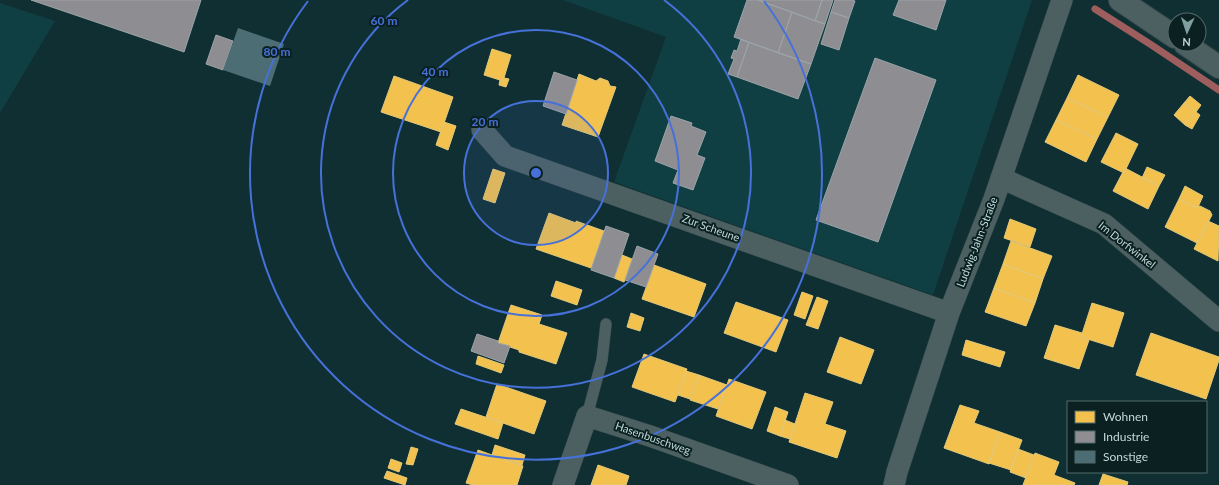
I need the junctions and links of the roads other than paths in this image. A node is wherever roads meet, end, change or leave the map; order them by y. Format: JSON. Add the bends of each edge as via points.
{"nodes":[{"id":1,"x":1062,"y":0,"type":"edge"},
{"id":2,"x":1120,"y":0,"type":"edge"},
{"id":3,"x":1167,"y":32,"type":"edge"},
{"id":4,"x":1197,"y":52,"type":"edge"},
{"id":5,"x":1219,"y":67,"type":"edge"},
{"id":6,"x":482,"y":130,"type":"dead end"},
{"id":7,"x":1001,"y":178,"type":"junction"},
{"id":8,"x":949,"y":313,"type":"junction"},
{"id":9,"x":1219,"y":320,"type":"edge"},
{"id":10,"x":606,"y":324,"type":"dead end"},
{"id":11,"x":587,"y":416,"type":"junction"},
{"id":12,"x":563,"y":485,"type":"edge"},
{"id":13,"x":788,"y":485,"type":"edge"},
{"id":14,"x":894,"y":485,"type":"edge"}],
"edges":[{"from":1,"to":7,"type":"street","name":"Ludwig-Jahn-Straße"},
{"from":2,"to":3,"type":"street"},
{"from":4,"to":5,"type":"street"},
{"from":6,"to":8,"type":"street","name":"Zur Scheune","via":[[505,156]]},
{"from":7,"to":8,"type":"street","name":"Ludwig-Jahn-Straße"},
{"from":7,"to":9,"type":"street","name":"Im Dorfwinkel","via":[[1104,224]]},
{"from":8,"to":14,"type":"street","name":"Ludwig-Jahn-Straße"},
{"from":10,"to":11,"type":"lane","via":[[602,360]]},
{"from":11,"to":12,"type":"street"},
{"from":11,"to":13,"type":"street","name":"Hasenbuschweg"}]}
